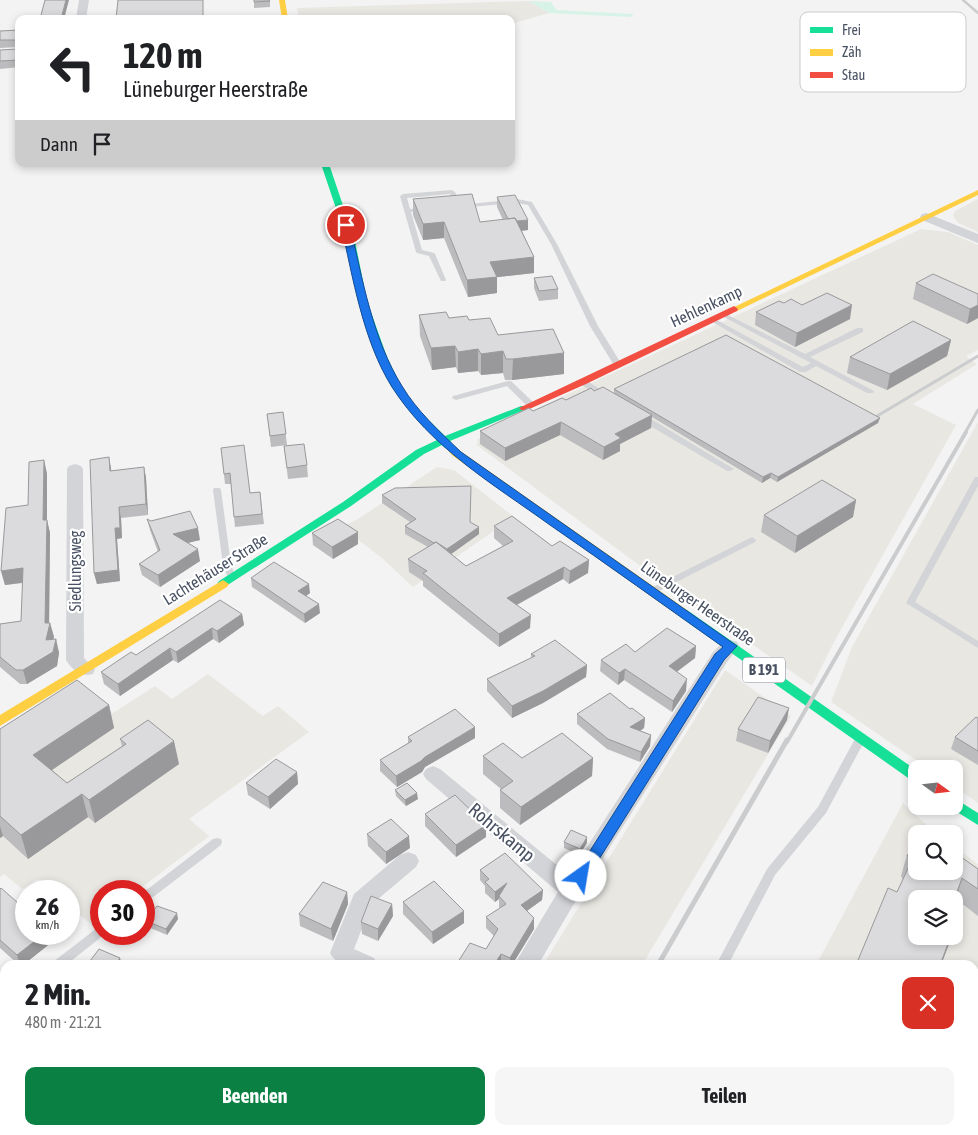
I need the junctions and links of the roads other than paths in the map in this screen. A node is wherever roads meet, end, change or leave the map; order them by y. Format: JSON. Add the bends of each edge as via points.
{"nodes":[{"id":1,"x":84,"y":0,"type":"edge"},
{"id":2,"x":282,"y":0,"type":"edge"},
{"id":3,"x":82,"y":15,"type":"edge"},
{"id":4,"x":284,"y":15,"type":"edge"},
{"id":5,"x":326,"y":167,"type":"edge"},
{"id":6,"x":978,"y":192,"type":"edge"},
{"id":7,"x":458,"y":206,"type":"junction"},
{"id":8,"x":449,"y":207,"type":"edge"},
{"id":9,"x":432,"y":209,"type":"edge"},
{"id":10,"x":407,"y":211,"type":"junction"},
{"id":11,"x":926,"y":217,"type":"junction"},
{"id":12,"x":978,"y":240,"type":"edge"},
{"id":13,"x":443,"y":280,"type":"dead end"},
{"id":14,"x":724,"y":315,"type":"junction"},
{"id":15,"x":713,"y":320,"type":"junction"},
{"id":16,"x":860,"y":330,"type":"dead end"},
{"id":17,"x":805,"y":357,"type":"junction"},
{"id":18,"x":816,"y":363,"type":"junction"},
{"id":19,"x":618,"y":365,"type":"junction"},
{"id":20,"x":583,"y":382,"type":"junction"},
{"id":21,"x":870,"y":391,"type":"dead end"},
{"id":22,"x":456,"y":398,"type":"dead end"},
{"id":23,"x":611,"y":399,"type":"edge"},
{"id":24,"x":531,"y":405,"type":"junction"},
{"id":25,"x":633,"y":412,"type":"edge"},
{"id":26,"x":443,"y":440,"type":"junction"},
{"id":27,"x":75,"y":469,"type":"dead end"},
{"id":28,"x":730,"y":469,"type":"dead end"},
{"id":29,"x":978,"y":479,"type":"edge"},
{"id":30,"x":217,"y":490,"type":"dead end"},
{"id":31,"x":752,"y":540,"type":"dead end"},
{"id":32,"x":232,"y":578,"type":"junction"},
{"id":33,"x":652,"y":591,"type":"junction"},
{"id":34,"x":978,"y":645,"type":"edge"},
{"id":35,"x":730,"y":646,"type":"junction"},
{"id":36,"x":86,"y":669,"type":"junction"},
{"id":37,"x":0,"y":721,"type":"edge"},
{"id":38,"x":861,"y":738,"type":"junction"},
{"id":39,"x":908,"y":771,"type":"edge"},
{"id":40,"x":433,"y":774,"type":"dead end"},
{"id":41,"x":963,"y":809,"type":"edge"},
{"id":42,"x":978,"y":820,"type":"edge"},
{"id":43,"x":217,"y":842,"type":"dead end"},
{"id":44,"x":408,"y":861,"type":"dead end"},
{"id":45,"x":155,"y":890,"type":"edge"},
{"id":46,"x":571,"y":890,"type":"junction"},
{"id":47,"x":90,"y":940,"type":"edge"},
{"id":48,"x":63,"y":960,"type":"edge"},
{"id":49,"x":356,"y":960,"type":"edge"},
{"id":50,"x":529,"y":960,"type":"edge"},
{"id":51,"x":725,"y":960,"type":"edge"}],
"edges":[{"from":1,"to":3,"type":"street"},
{"from":2,"to":4,"type":"street"},
{"from":5,"to":26,"type":"street","name":"Lüneburger Heerstraße","number":"B 191","via":[[382,357],[396,386],[414,411]]},
{"from":6,"to":11,"type":"street","name":"Hehlenkamp"},
{"from":7,"to":8,"type":"lane"},
{"from":7,"to":10,"type":"lane","via":[[452,192],[403,196]]},
{"from":7,"to":19,"type":"lane","via":[[517,201],[530,203]]},
{"from":9,"to":10,"type":"lane"},
{"from":10,"to":13,"type":"lane","via":[[419,252],[432,254]]},
{"from":11,"to":12,"type":"street"},
{"from":11,"to":14,"type":"street","name":"Hehlenkamp"},
{"from":14,"to":15,"type":"street","name":"Hehlenkamp"},
{"from":14,"to":17,"type":"lane"},
{"from":15,"to":18,"type":"lane","via":[[803,370]]},
{"from":15,"to":19,"type":"street","name":"Hehlenkamp"},
{"from":16,"to":17,"type":"lane"},
{"from":17,"to":18,"type":"lane"},
{"from":18,"to":21,"type":"lane"},
{"from":19,"to":20,"type":"street","name":"Hehlenkamp"},
{"from":20,"to":23,"type":"lane"},
{"from":20,"to":24,"type":"street","name":"Hehlenkamp"},
{"from":22,"to":24,"type":"lane","via":[[508,383]]},
{"from":24,"to":26,"type":"street","name":"Hehlenkamp"},
{"from":25,"to":28,"type":"lane"},
{"from":26,"to":32,"type":"street","name":"Lachtehäuser Straße","via":[[410,458]]},
{"from":26,"to":33,"type":"street","name":"Lüneburger Heerstraße","number":"B 191","via":[[464,459]]},
{"from":27,"to":36,"type":"street","name":"Siedlungsweg","via":[[75,660]]},
{"from":29,"to":34,"type":"lane","via":[[910,603]]},
{"from":30,"to":32,"type":"lane","via":[[227,565]]},
{"from":31,"to":33,"type":"lane"},
{"from":32,"to":36,"type":"street","name":"Lachtehäuser Straße"},
{"from":33,"to":35,"type":"street","name":"Lüneburger Heerstraße","number":"B 191"},
{"from":35,"to":38,"type":"street","name":"Lüneburger Heerstraße","number":"B 191"},
{"from":35,"to":46,"type":"street"},
{"from":36,"to":37,"type":"street","name":"Lachtehäuser Straße"},
{"from":38,"to":39,"type":"street","name":"Lüneburger Heerstraße","number":"B 191"},
{"from":38,"to":51,"type":"lane","via":[[822,810],[771,872]]},
{"from":40,"to":46,"type":"street","name":"Rohrskamp"},
{"from":41,"to":42,"type":"street"},
{"from":43,"to":45,"type":"lane"},
{"from":44,"to":49,"type":"street","via":[[362,900],[342,953]]},
{"from":46,"to":50,"type":"street"},
{"from":47,"to":48,"type":"lane"}]}
